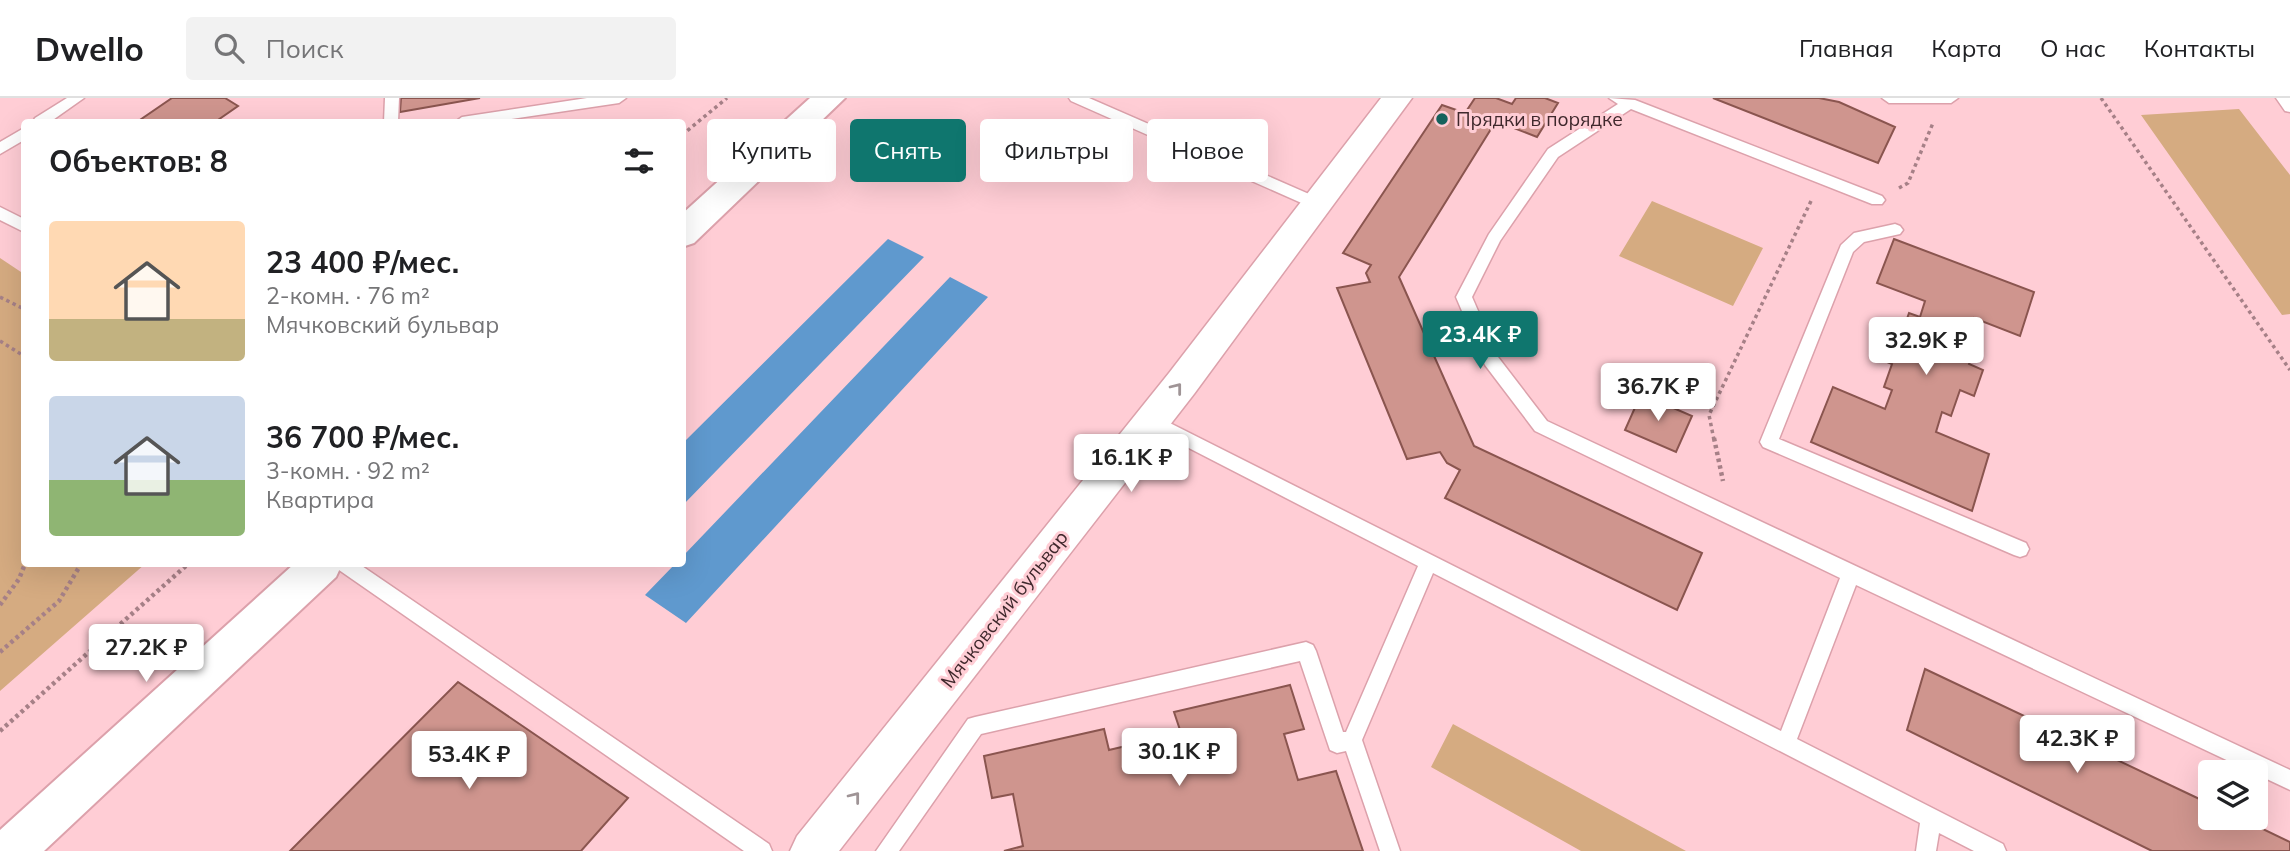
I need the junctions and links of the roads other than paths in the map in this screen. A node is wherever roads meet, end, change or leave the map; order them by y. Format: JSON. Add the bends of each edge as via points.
{"nodes":[{"id":1,"x":77,"y":98,"type":"edge"},
{"id":2,"x":392,"y":98,"type":"edge"},
{"id":3,"x":619,"y":98,"type":"edge"},
{"id":4,"x":829,"y":98,"type":"edge"},
{"id":5,"x":1076,"y":98,"type":"edge"},
{"id":6,"x":1397,"y":98,"type":"edge"},
{"id":7,"x":1889,"y":98,"type":"edge"},
{"id":8,"x":1951,"y":98,"type":"edge"},
{"id":9,"x":2283,"y":98,"type":"edge"},
{"id":10,"x":1943,"y":99,"type":"edge"},
{"id":11,"x":1623,"y":101,"type":"edge"},
{"id":12,"x":2290,"y":107,"type":"edge"},
{"id":13,"x":45,"y":119,"type":"edge"},
{"id":14,"x":391,"y":119,"type":"edge"},
{"id":15,"x":482,"y":119,"type":"edge"},
{"id":16,"x":21,"y":134,"type":"edge"},
{"id":17,"x":0,"y":149,"type":"edge"},
{"id":18,"x":1877,"y":200,"type":"road end"},
{"id":19,"x":1320,"y":205,"type":"junction"},
{"id":20,"x":0,"y":213,"type":"edge"},
{"id":21,"x":21,"y":224,"type":"edge"},
{"id":22,"x":686,"y":230,"type":"edge"},
{"id":23,"x":1895,"y":230,"type":"dead end"},
{"id":24,"x":1152,"y":421,"type":"junction"},
{"id":25,"x":2020,"y":549,"type":"dead end"},
{"id":26,"x":1429,"y":562,"type":"junction"},
{"id":27,"x":319,"y":567,"type":"edge"},
{"id":28,"x":349,"y":567,"type":"edge"},
{"id":29,"x":1851,"y":575,"type":"junction"},
{"id":30,"x":1352,"y":740,"type":"junction"},
{"id":31,"x":1786,"y":743,"type":"junction"},
{"id":32,"x":2290,"y":780,"type":"edge"},
{"id":33,"x":1931,"y":818,"type":"junction"},
{"id":34,"x":11,"y":851,"type":"edge"},
{"id":35,"x":762,"y":851,"type":"edge"},
{"id":36,"x":813,"y":851,"type":"edge"},
{"id":37,"x":886,"y":851,"type":"edge"},
{"id":38,"x":1390,"y":851,"type":"edge"},
{"id":39,"x":1926,"y":851,"type":"edge"},
{"id":40,"x":1996,"y":851,"type":"edge"}],
"edges":[{"from":1,"to":13,"type":"lane"},
{"from":2,"to":14,"type":"lane"},
{"from":3,"to":15,"type":"lane"},
{"from":4,"to":22,"type":"street"},
{"from":5,"to":19,"type":"lane"},
{"from":6,"to":19,"type":"street","name":"Мячковский бульвар"},
{"from":7,"to":10,"type":"lane"},
{"from":8,"to":10,"type":"lane"},
{"from":9,"to":12,"type":"lane"},
{"from":11,"to":18,"type":"lane"},
{"from":11,"to":29,"type":"lane","via":[[1553,153],[1494,238],[1464,297],[1491,360],[1541,426]]},
{"from":16,"to":17,"type":"lane"},
{"from":24,"to":19,"type":"street","name":"Мячковский бульвар","one_way":true},
{"from":20,"to":21,"type":"lane"},
{"from":23,"to":25,"type":"lane","via":[[1859,237],[1846,249],[1769,442]]},
{"from":24,"to":26,"type":"lane"},
{"from":36,"to":24,"type":"street","name":"Мячковский бульвар","one_way":true},
{"from":26,"to":30,"type":"lane"},
{"from":26,"to":31,"type":"lane"},
{"from":27,"to":34,"type":"street"},
{"from":28,"to":35,"type":"lane"},
{"from":29,"to":31,"type":"lane"},
{"from":29,"to":32,"type":"lane"},
{"from":30,"to":37,"type":"lane","via":[[1337,743],[1306,651],[975,726]]},
{"from":30,"to":38,"type":"lane"},
{"from":31,"to":33,"type":"lane"},
{"from":33,"to":39,"type":"lane"},
{"from":33,"to":40,"type":"lane"}]}
